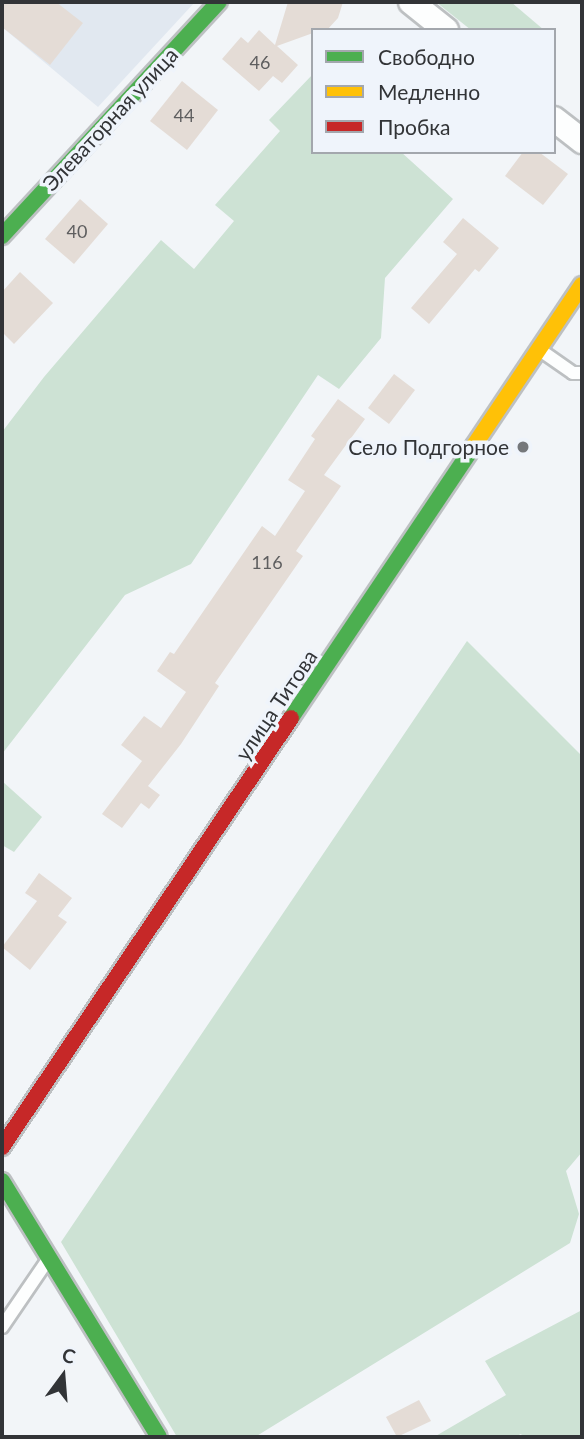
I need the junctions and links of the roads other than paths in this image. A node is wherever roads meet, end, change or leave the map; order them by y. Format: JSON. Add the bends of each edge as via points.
{"nodes":[{"id":1,"x":219,"y":2,"type":"edge"},
{"id":2,"x":411,"y":2,"type":"edge"},
{"id":3,"x":444,"y":28,"type":"edge"},
{"id":4,"x":556,"y":120,"type":"edge"},
{"id":5,"x":582,"y":141,"type":"edge"},
{"id":6,"x":2,"y":236,"type":"edge"},
{"id":7,"x":582,"y":285,"type":"edge"},
{"id":8,"x":540,"y":349,"type":"junction"},
{"id":9,"x":582,"y":373,"type":"edge"},
{"id":10,"x":2,"y":1147,"type":"edge"},
{"id":11,"x":2,"y":1181,"type":"edge"},
{"id":12,"x":49,"y":1258,"type":"junction"},
{"id":13,"x":2,"y":1326,"type":"edge"},
{"id":14,"x":159,"y":1437,"type":"edge"}],
"edges":[{"from":1,"to":6,"type":"main road","name":"Элеваторная улица"},
{"from":2,"to":3,"type":"street"},
{"from":4,"to":5,"type":"street"},
{"from":7,"to":8,"type":"main road","name":"улица Титова"},
{"from":8,"to":9,"type":"lane","via":[[573,373]]},
{"from":8,"to":10,"type":"main road","name":"улица Титова"},
{"from":11,"to":12,"type":"main road"},
{"from":12,"to":13,"type":"lane"},
{"from":12,"to":14,"type":"main road"}]}
